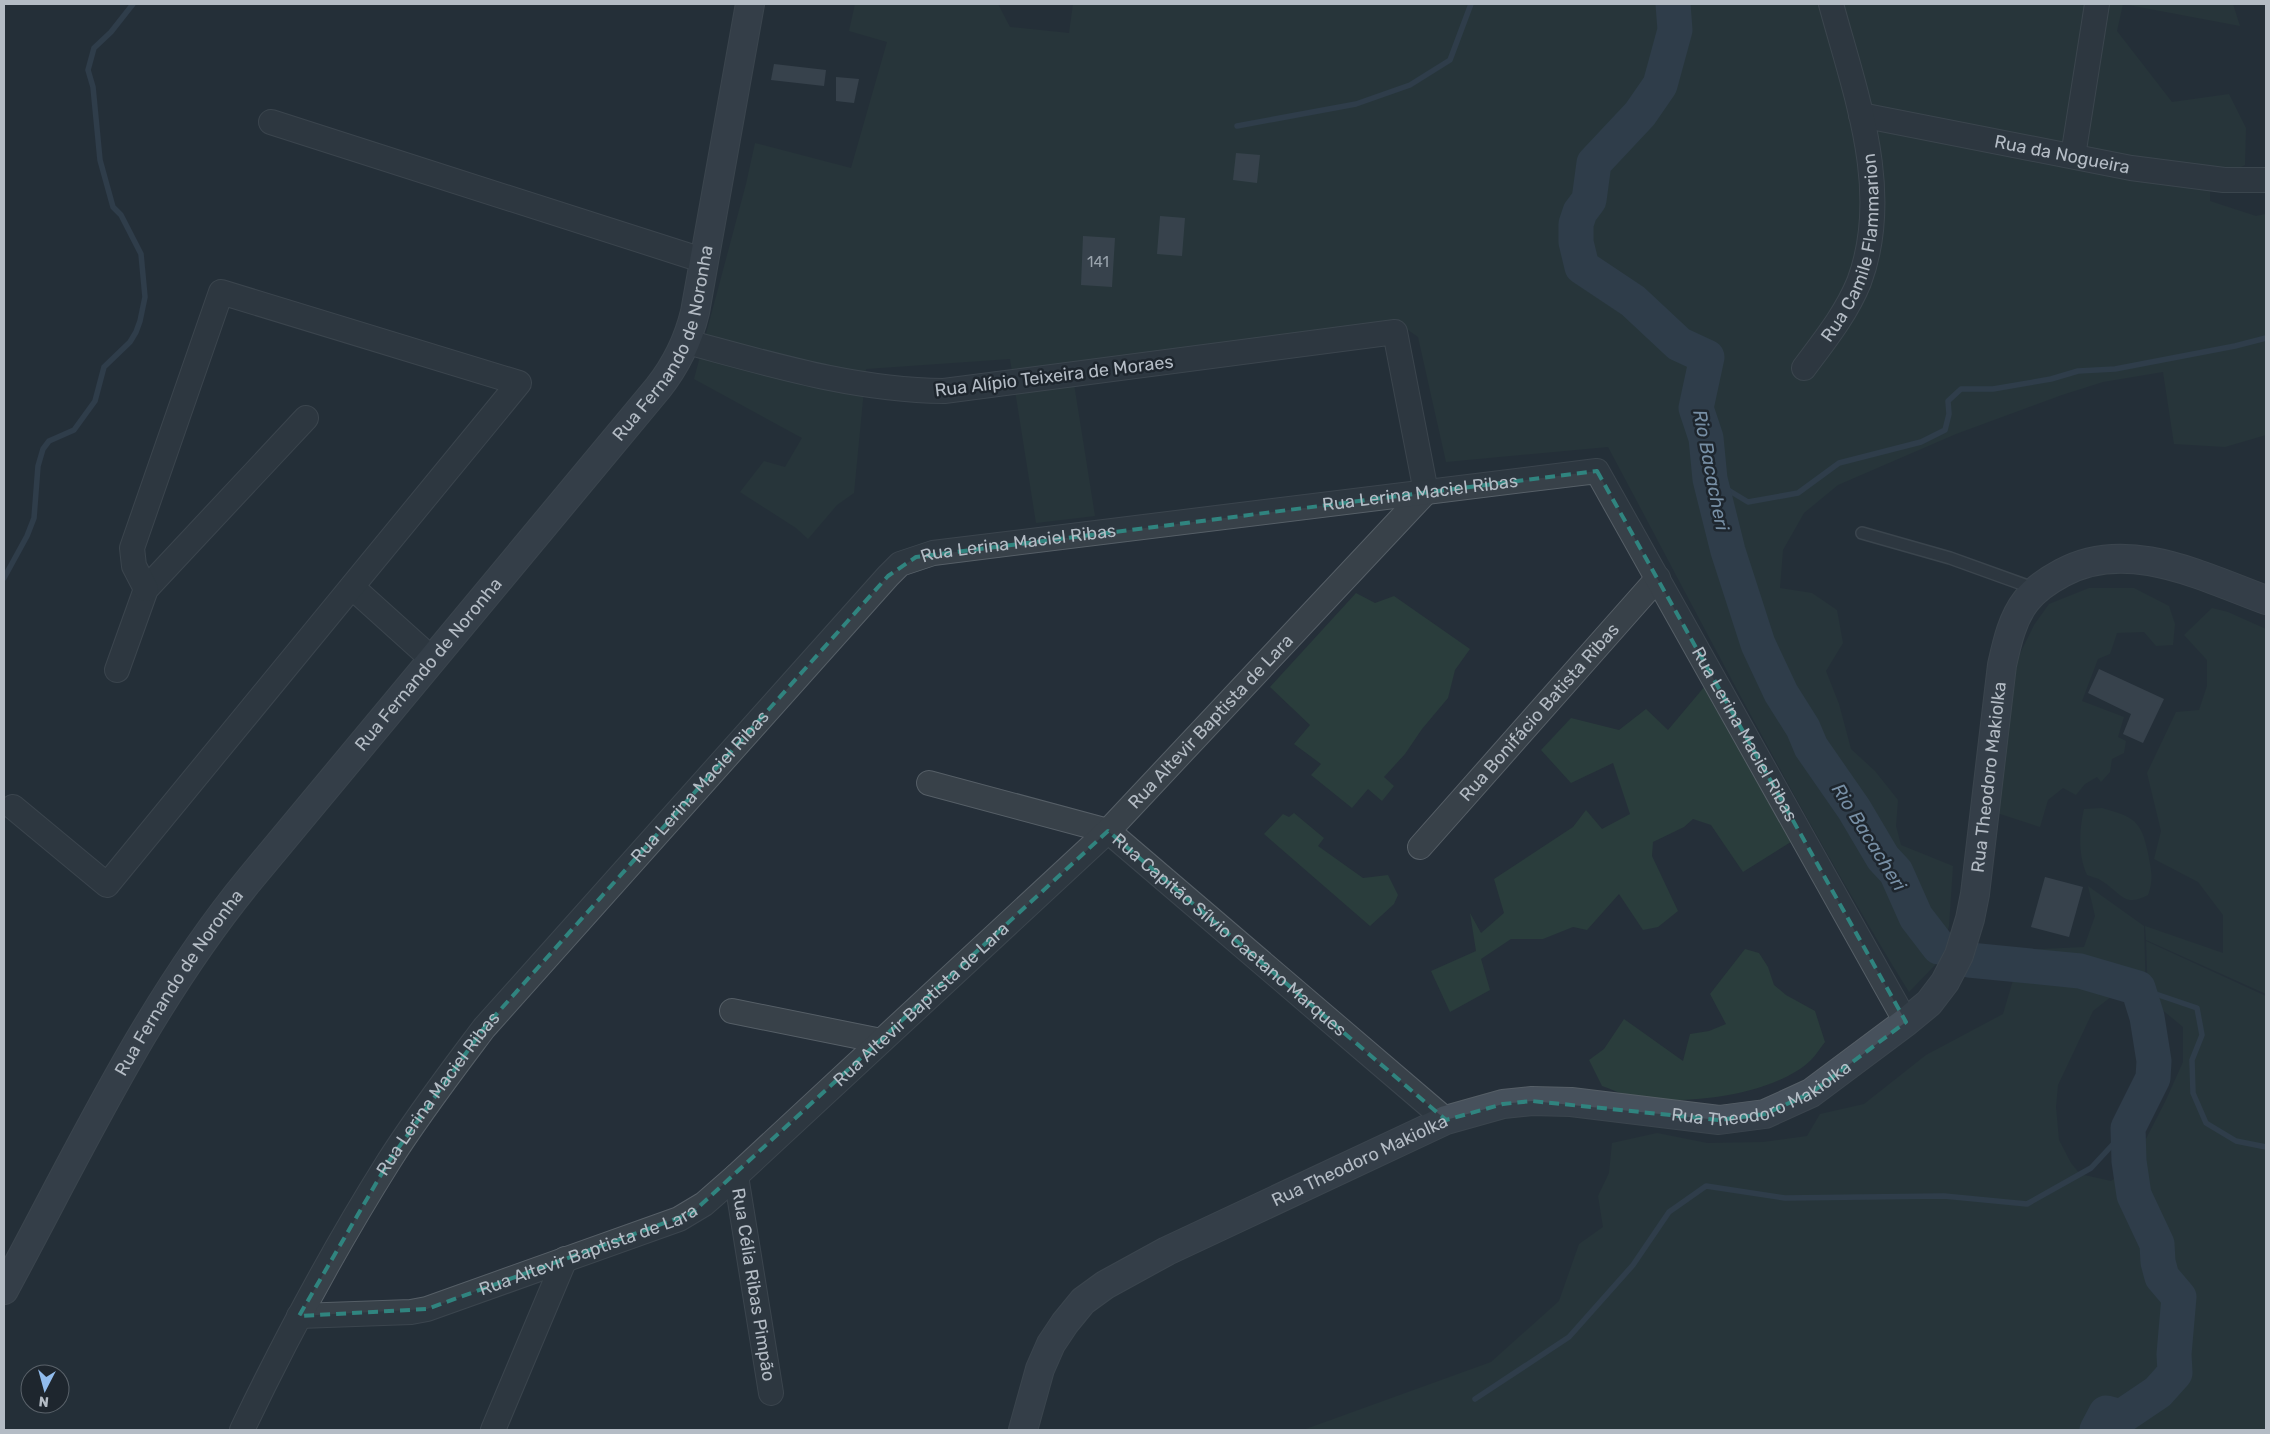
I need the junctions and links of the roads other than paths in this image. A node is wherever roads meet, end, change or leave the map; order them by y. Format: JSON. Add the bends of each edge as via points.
{"nodes":[{"id":1,"x":750,"y":4,"type":"edge"},
{"id":2,"x":1831,"y":4,"type":"edge"},
{"id":3,"x":2097,"y":4,"type":"edge"},
{"id":4,"x":1861,"y":115,"type":"junction"},
{"id":5,"x":271,"y":122,"type":"dead end"},
{"id":6,"x":2073,"y":156,"type":"junction"},
{"id":7,"x":2266,"y":180,"type":"edge"},
{"id":8,"x":705,"y":261,"type":"junction"},
{"id":9,"x":687,"y":342,"type":"junction"},
{"id":10,"x":1804,"y":368,"type":"dead end"},
{"id":11,"x":306,"y":418,"type":"dead end"},
{"id":12,"x":1426,"y":492,"type":"junction"},
{"id":13,"x":1862,"y":533,"type":"dead end"},
{"id":14,"x":1658,"y":578,"type":"junction"},
{"id":15,"x":146,"y":589,"type":"junction"},
{"id":16,"x":2037,"y":590,"type":"junction"},
{"id":17,"x":347,"y":593,"type":"junction"},
{"id":18,"x":2266,"y":600,"type":"edge"},
{"id":19,"x":429,"y":666,"type":"junction"},
{"id":20,"x":117,"y":670,"type":"dead end"},
{"id":21,"x":929,"y":783,"type":"dead end"},
{"id":22,"x":13,"y":807,"type":"dead end"},
{"id":23,"x":1108,"y":831,"type":"junction"},
{"id":24,"x":1420,"y":846,"type":"dead end"},
{"id":25,"x":732,"y":1011,"type":"dead end"},
{"id":26,"x":1906,"y":1022,"type":"junction"},
{"id":27,"x":881,"y":1041,"type":"junction"},
{"id":28,"x":1446,"y":1120,"type":"junction"},
{"id":29,"x":736,"y":1176,"type":"junction"},
{"id":30,"x":565,"y":1260,"type":"junction"},
{"id":31,"x":4,"y":1290,"type":"edge"},
{"id":32,"x":299,"y":1316,"type":"junction"},
{"id":33,"x":771,"y":1393,"type":"dead end"},
{"id":34,"x":242,"y":1430,"type":"edge"},
{"id":35,"x":493,"y":1430,"type":"edge"},
{"id":36,"x":1023,"y":1430,"type":"edge"}],
"edges":[{"from":1,"to":8,"type":"main road","name":"Rua Fernando de Noronha"},
{"from":2,"to":4,"type":"street","name":"Rua Camile Flammarion"},
{"from":3,"to":6,"type":"street"},
{"from":4,"to":6,"type":"street","name":"Rua da Nogueira"},
{"from":4,"to":10,"type":"street","name":"Rua Camile Flammarion","via":[[1872,181],[1868,253],[1849,304]]},
{"from":5,"to":8,"type":"street"},
{"from":6,"to":7,"type":"street","name":"Rua da Nogueira","via":[[2181,175]]},
{"from":8,"to":9,"type":"main road","name":"Rua Fernando de Noronha"},
{"from":9,"to":12,"type":"street","name":"Rua Alípio Teixeira de Moraes","via":[[857,385],[944,391],[1395,332]]},
{"from":9,"to":19,"type":"main road","name":"Rua Fernando de Noronha","via":[[658,388]]},
{"from":11,"to":15,"type":"street"},
{"from":12,"to":14,"type":"street","name":"Rua Lerina Maciel Ribas","via":[[1597,471]]},
{"from":12,"to":23,"type":"street","name":"Rua Altevir Baptista de Lara"},
{"from":12,"to":32,"type":"street","name":"Rua Lerina Maciel Ribas","via":[[933,553],[900,564],[484,1028],[389,1161]]},
{"from":13,"to":16,"type":"lane","via":[[1950,558]]},
{"from":14,"to":24,"type":"street","name":"Rua Bonifácio Batista Ribas"},
{"from":14,"to":26,"type":"street","name":"Rua Lerina Maciel Ribas"},
{"from":15,"to":17,"type":"street","via":[[134,566],[132,548],[221,292],[519,383]]},
{"from":15,"to":20,"type":"street"},
{"from":16,"to":18,"type":"main road","name":"Rua Theodoro Makiolka","via":[[2072,567],[2095,560],[2119,558],[2163,564]]},
{"from":16,"to":26,"type":"main road","name":"Rua Theodoro Makiolka","via":[[2018,614],[2002,665],[1975,894],[1964,939],[1945,982],[1929,1003]]},
{"from":17,"to":19,"type":"street"},
{"from":17,"to":22,"type":"street","via":[[107,885]]},
{"from":19,"to":31,"type":"main road","name":"Rua Fernando de Noronha","via":[[250,879],[195,950],[146,1027]]},
{"from":21,"to":23,"type":"street","name":"Rua Capitão Sílvio Caetano Marques"},
{"from":23,"to":27,"type":"street","name":"Rua Altevir Baptista de Lara"},
{"from":23,"to":28,"type":"street","name":"Rua Capitão Sílvio Caetano Marques"},
{"from":25,"to":27,"type":"street"},
{"from":26,"to":28,"type":"main road","name":"Rua Theodoro Makiolka","via":[[1811,1093],[1765,1114],[1719,1120],[1571,1102],[1532,1101],[1503,1104]]},
{"from":27,"to":29,"type":"street","name":"Rua Altevir Baptista de Lara"},
{"from":28,"to":36,"type":"main road","name":"Rua Theodoro Makiolka","via":[[1167,1251],[1105,1284],[1083,1302],[1051,1344],[1040,1369]]},
{"from":29,"to":30,"type":"street","name":"Rua Altevir Baptista de Lara","via":[[692,1213]]},
{"from":29,"to":33,"type":"street","name":"Rua Célia Ribas Pimpão"},
{"from":30,"to":32,"type":"street","name":"Rua Altevir Baptista de Lara","via":[[428,1309]]},
{"from":30,"to":35,"type":"street"},
{"from":32,"to":34,"type":"street","name":"Rua Lerina Maciel Ribas"}]}
